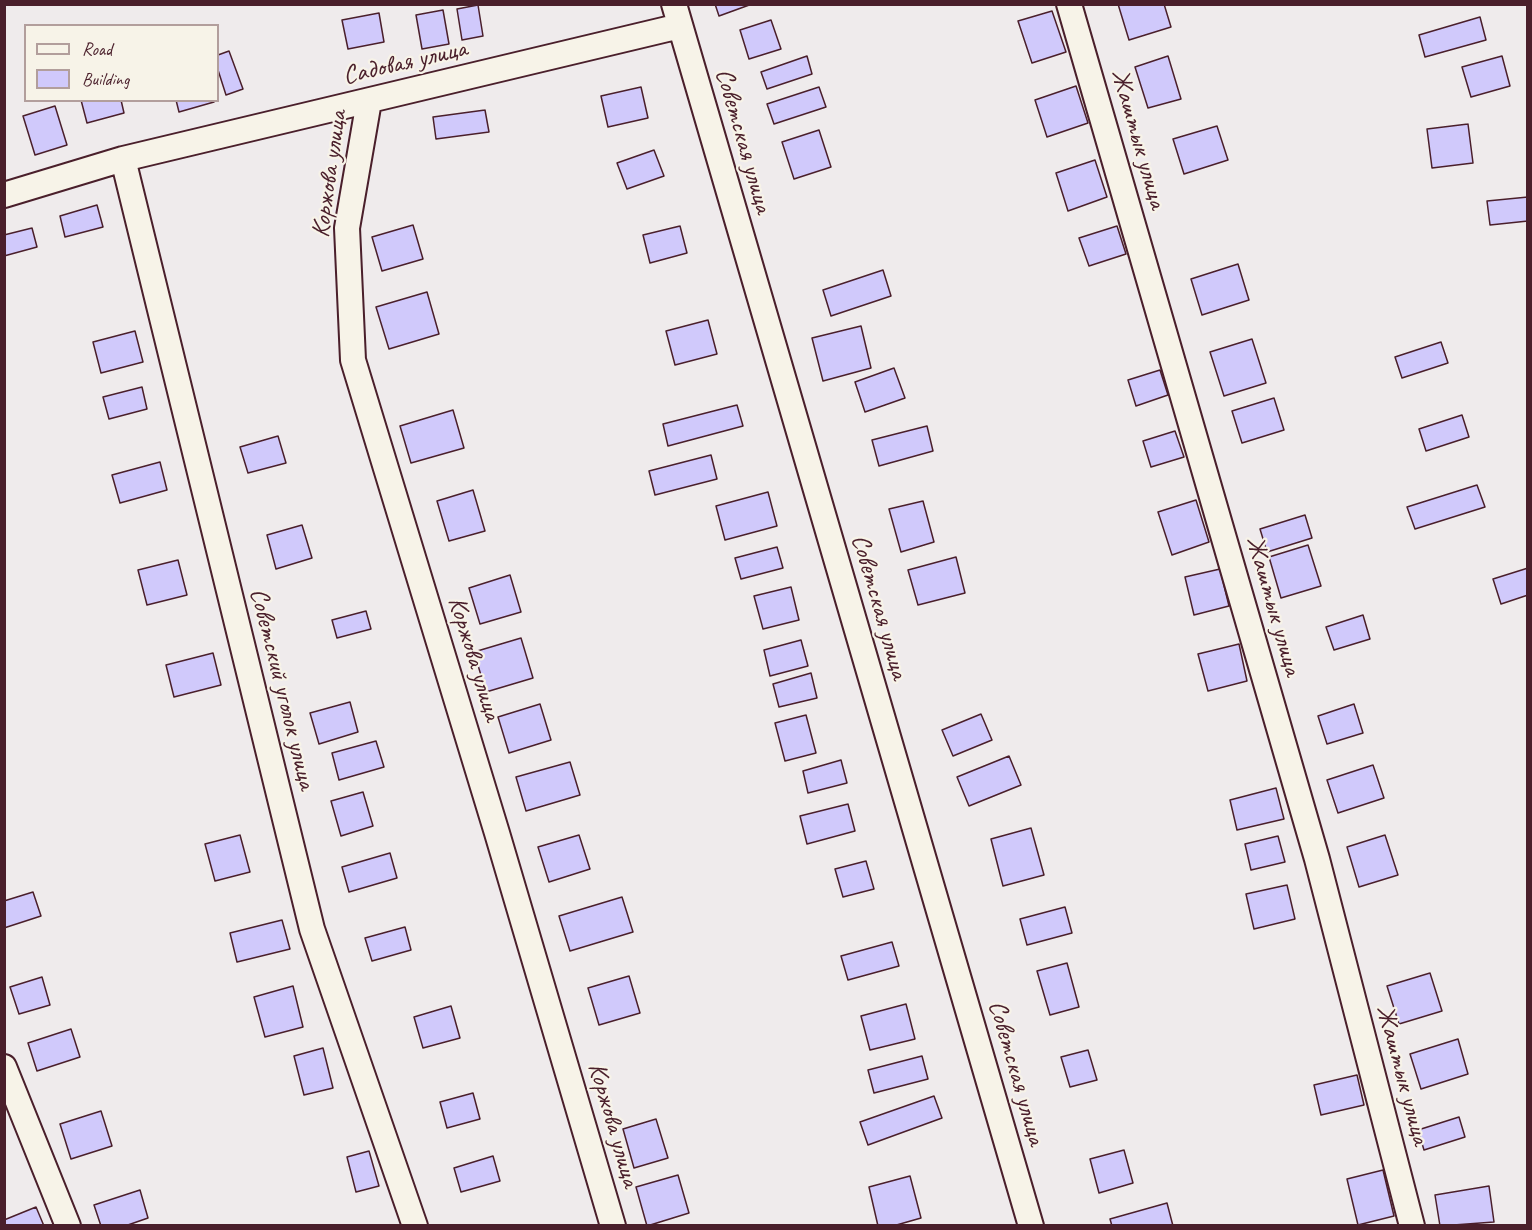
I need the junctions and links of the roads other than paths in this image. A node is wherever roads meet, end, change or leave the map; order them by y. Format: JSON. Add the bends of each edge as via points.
{"nodes":[{"id":1,"x":1069,"y":4,"type":"edge"},
{"id":2,"x":677,"y":15,"type":"edge"},
{"id":3,"x":369,"y":101,"type":"junction"},
{"id":4,"x":123,"y":159,"type":"junction"},
{"id":5,"x":4,"y":195,"type":"edge"},
{"id":6,"x":4,"y":1067,"type":"edge"},
{"id":7,"x":68,"y":1226,"type":"edge"},
{"id":8,"x":415,"y":1226,"type":"edge"},
{"id":9,"x":612,"y":1226,"type":"edge"},
{"id":10,"x":1031,"y":1226,"type":"edge"},
{"id":11,"x":1412,"y":1226,"type":"edge"}],
"edges":[{"from":1,"to":11,"type":"street","name":"Жаштык улица","via":[[1317,859]]},
{"from":2,"to":3,"type":"street","name":"Садовая улица"},
{"from":2,"to":10,"type":"street","name":"Советская улица"},
{"from":3,"to":4,"type":"street","name":"Садовая улица"},
{"from":3,"to":9,"type":"street","name":"Коржова улица","via":[[347,228],[353,360]]},
{"from":4,"to":5,"type":"street","name":"Садовая улица"},
{"from":4,"to":8,"type":"street","name":"Советский уголок улица","via":[[312,929]]},
{"from":6,"to":7,"type":"street"}]}
